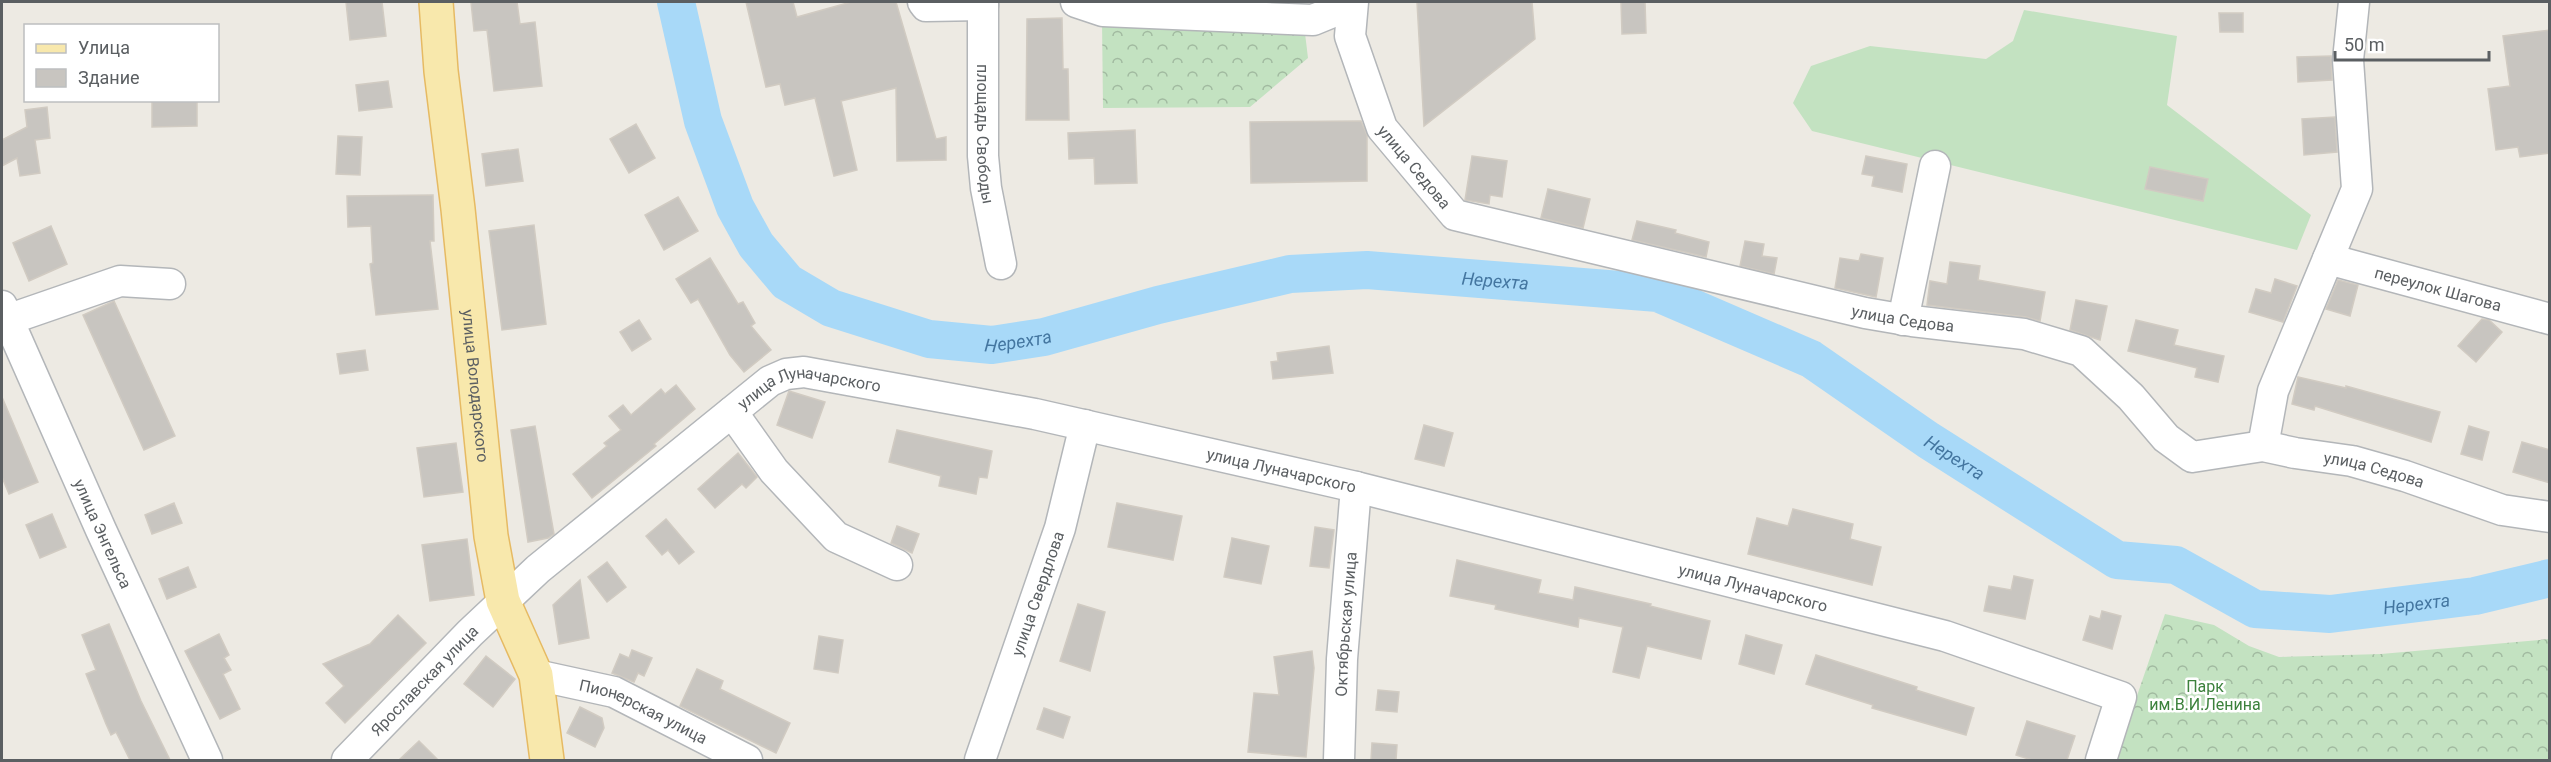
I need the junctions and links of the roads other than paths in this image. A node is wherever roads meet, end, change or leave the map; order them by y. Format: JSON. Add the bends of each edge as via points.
{"nodes":[{"id":1,"x":436,"y":2,"type":"edge"},
{"id":2,"x":923,"y":2,"type":"edge"},
{"id":3,"x":1076,"y":2,"type":"edge"},
{"id":4,"x":2354,"y":2,"type":"edge"},
{"id":5,"x":983,"y":3,"type":"edge"},
{"id":6,"x":1352,"y":3,"type":"edge"},
{"id":7,"x":1935,"y":166,"type":"dead end"},
{"id":8,"x":2328,"y":259,"type":"junction"},
{"id":9,"x":1001,"y":264,"type":"dead end"},
{"id":10,"x":170,"y":284,"type":"dead end"},
{"id":11,"x":4,"y":313,"type":"edge"},
{"id":12,"x":2550,"y":319,"type":"edge"},
{"id":13,"x":1903,"y":320,"type":"junction"},
{"id":14,"x":732,"y":412,"type":"junction"},
{"id":15,"x":1085,"y":424,"type":"junction"},
{"id":16,"x":2263,"y":446,"type":"junction"},
{"id":17,"x":1356,"y":487,"type":"junction"},
{"id":18,"x":2550,"y":517,"type":"edge"},
{"id":19,"x":897,"y":565,"type":"dead end"},
{"id":20,"x":503,"y":601,"type":"junction"},
{"id":21,"x":536,"y":675,"type":"junction"},
{"id":22,"x":207,"y":760,"type":"edge"},
{"id":23,"x":347,"y":760,"type":"edge"},
{"id":24,"x":547,"y":760,"type":"edge"},
{"id":25,"x":747,"y":760,"type":"edge"},
{"id":26,"x":980,"y":760,"type":"edge"},
{"id":27,"x":1339,"y":760,"type":"edge"},
{"id":28,"x":2100,"y":760,"type":"edge"}],
"edges":[{"from":1,"to":20,"type":"main road","name":"улица Володарского","via":[[490,536]]},
{"from":2,"to":5,"type":"street","via":[[926,6]]},
{"from":3,"to":6,"type":"street","via":[[1103,11],[1313,20]]},
{"from":4,"to":8,"type":"street","via":[[2348,60],[2357,189]]},
{"from":5,"to":9,"type":"street","name":"площадь Свободы","via":[[983,156]]},
{"from":6,"to":13,"type":"street","name":"улица Седова","via":[[1350,36],[1382,128],[1455,215]]},
{"from":7,"to":13,"type":"street"},
{"from":8,"to":12,"type":"street","name":"переулок Шагова"},
{"from":8,"to":16,"type":"street","via":[[2273,391]]},
{"from":10,"to":11,"type":"street","via":[[120,281]]},
{"from":11,"to":22,"type":"street","name":"улица Энгельса"},
{"from":13,"to":16,"type":"street","name":"улица Седова","via":[[2024,334],[2081,351],[2131,397],[2166,438],[2192,457]]},
{"from":14,"to":15,"type":"street","name":"улица Луначарского","via":[[770,381],[804,372]]},
{"from":14,"to":19,"type":"street","via":[[774,471],[836,537]]},
{"from":14,"to":20,"type":"street","name":"улица Луначарского"},
{"from":15,"to":17,"type":"street","name":"улица Луначарского"},
{"from":15,"to":26,"type":"street","name":"улица Свердлова","via":[[1060,528]]},
{"from":16,"to":18,"type":"street","name":"улица Седова","via":[[2352,461],[2502,510]]},
{"from":17,"to":27,"type":"street","name":"Октябрьская улица","via":[[1342,659]]},
{"from":17,"to":28,"type":"street","name":"улица Луначарского","via":[[1945,636],[2121,697]]},
{"from":20,"to":21,"type":"main road","name":"улица Володарского"},
{"from":20,"to":23,"type":"street","name":"Ярославская улица"},
{"from":21,"to":24,"type":"main road","name":"улица Володарского"},
{"from":21,"to":25,"type":"street","name":"Пионерская улица","via":[[614,692]]}]}
